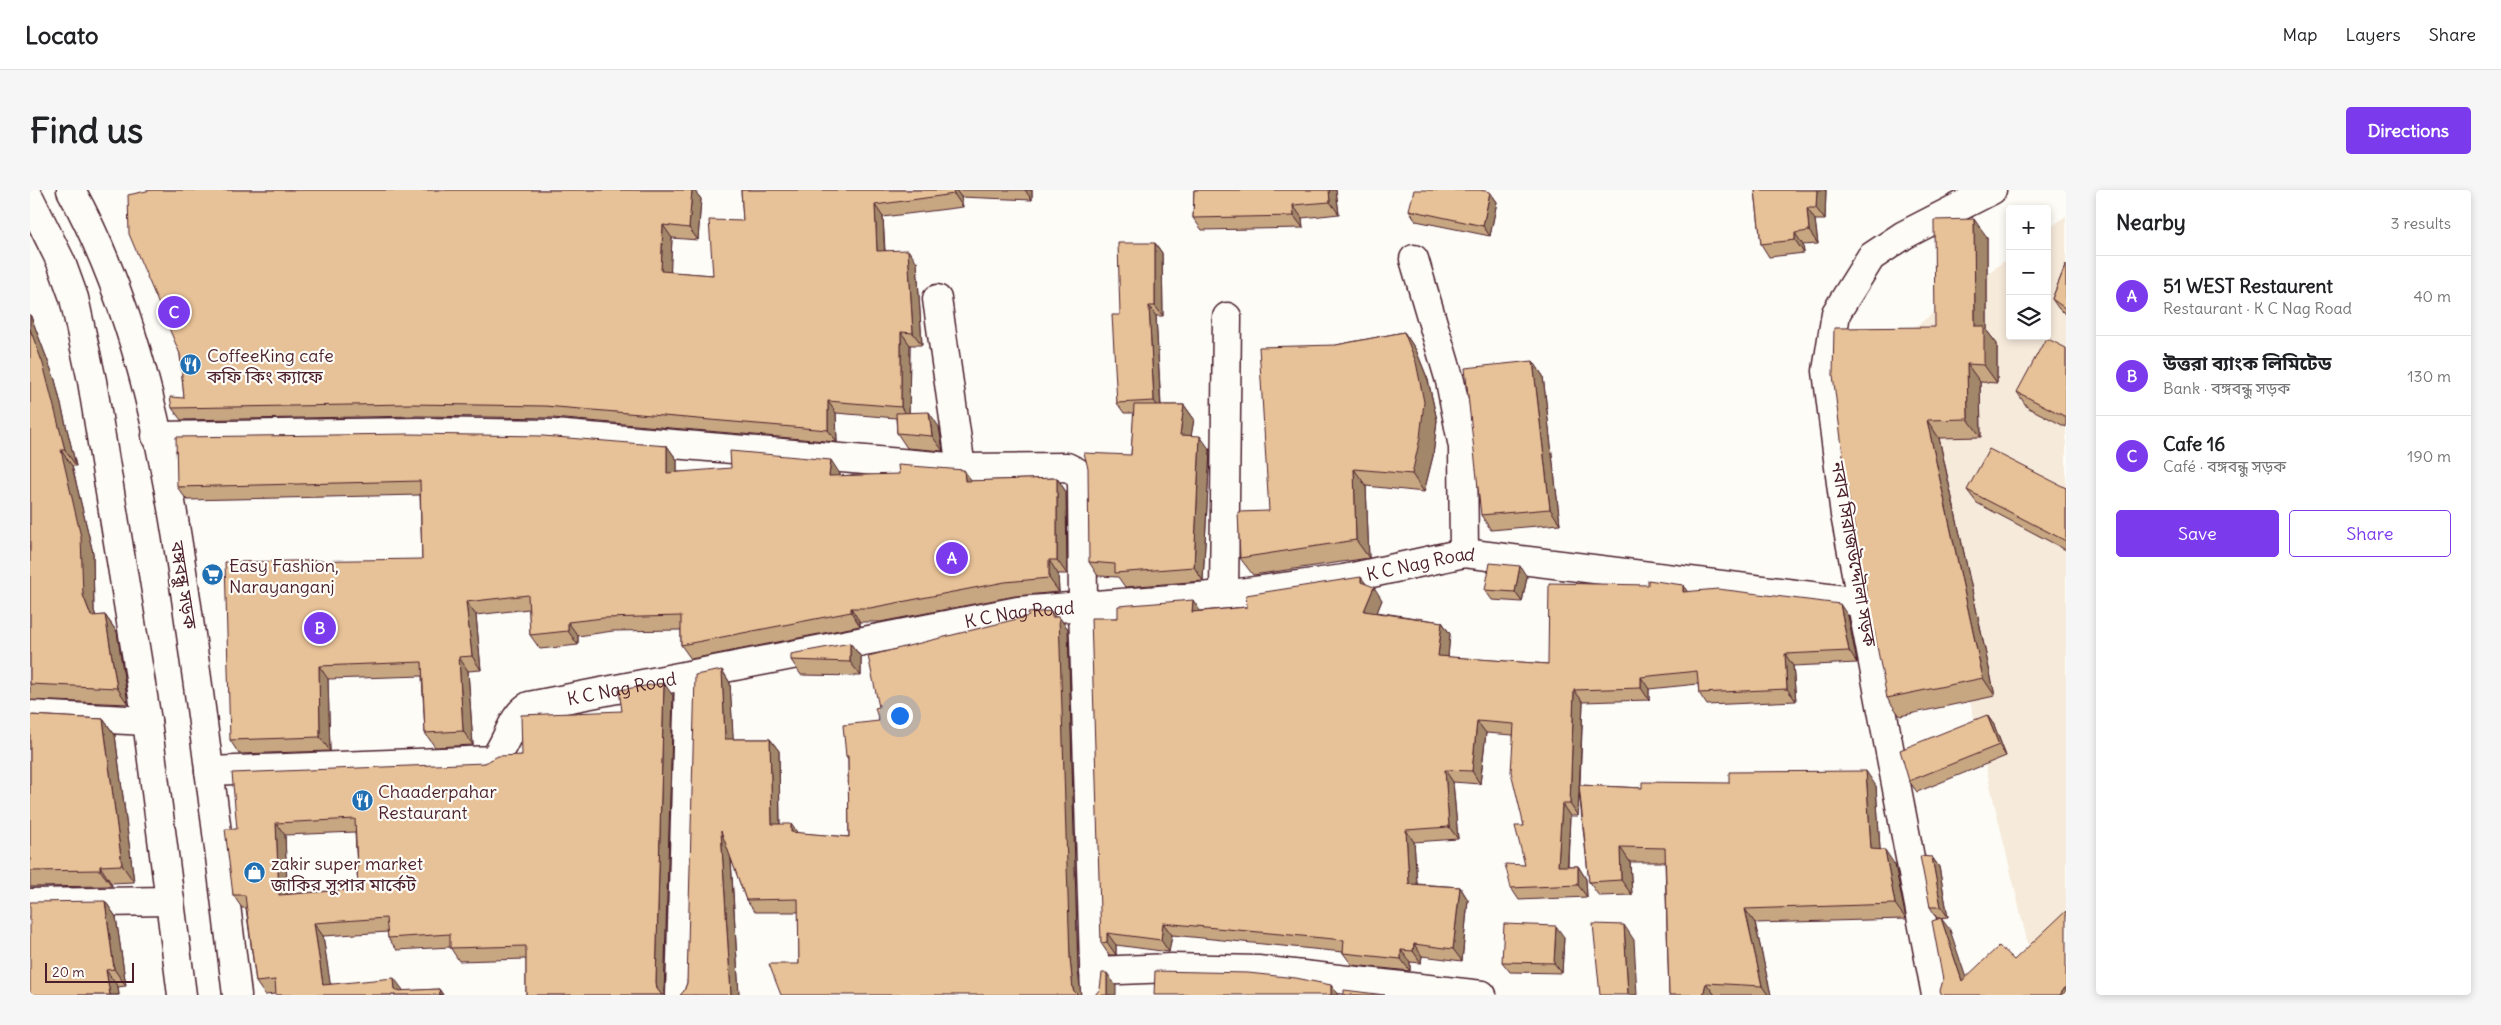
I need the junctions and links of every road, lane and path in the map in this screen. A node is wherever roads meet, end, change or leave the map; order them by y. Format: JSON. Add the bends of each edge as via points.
{"nodes":[{"id":1,"x":72,"y":190,"type":"edge"},
{"id":2,"x":1992,"y":190,"type":"edge"},
{"id":3,"x":30,"y":199,"type":"edge"},
{"id":4,"x":1414,"y":259,"type":"dead end"},
{"id":5,"x":937,"y":300,"type":"dead end"},
{"id":6,"x":1227,"y":317,"type":"dead end"},
{"id":7,"x":156,"y":436,"type":"junction"},
{"id":8,"x":961,"y":468,"type":"junction"},
{"id":9,"x":1464,"y":553,"type":"junction"},
{"id":10,"x":1224,"y":595,"type":"junction"},
{"id":11,"x":1861,"y":602,"type":"junction"},
{"id":12,"x":1083,"y":607,"type":"junction"},
{"id":13,"x":689,"y":677,"type":"junction"},
{"id":14,"x":30,"y":715,"type":"edge"},
{"id":15,"x":147,"y":721,"type":"junction"},
{"id":16,"x":209,"y":771,"type":"junction"},
{"id":17,"x":170,"y":900,"type":"junction"},
{"id":18,"x":30,"y":903,"type":"edge"},
{"id":19,"x":1094,"y":983,"type":"edge"},
{"id":20,"x":182,"y":995,"type":"edge"},
{"id":21,"x":237,"y":995,"type":"edge"},
{"id":22,"x":680,"y":995,"type":"edge"},
{"id":23,"x":1482,"y":995,"type":"edge"},
{"id":24,"x":1936,"y":995,"type":"edge"}],
"edges":[{"from":1,"to":7,"type":"street","name":"বঙ্গবন্ধু সড়ক","via":[[123,309],[139,359]]},
{"from":2,"to":11,"type":"street","name":"নবাব সিরাজউদ্দৌলা সড়ক","via":[[1904,235],[1871,257],[1836,313],[1827,371],[1844,515]]},
{"from":3,"to":15,"type":"street","via":[[62,262],[80,322],[110,482]]},
{"from":4,"to":9,"type":"street","via":[[1450,381],[1463,447]]},
{"from":5,"to":8,"type":"street"},
{"from":6,"to":10,"type":"street"},
{"from":7,"to":8,"type":"street","via":[[419,432],[553,434]]},
{"from":7,"to":16,"type":"street","name":"বঙ্গবন্ধু সড়ক","via":[[186,598]]},
{"from":8,"to":12,"type":"street","via":[[1067,468],[1077,472],[1082,482]]},
{"from":9,"to":10,"type":"street","name":"K C Nag Road","via":[[1344,579]]},
{"from":9,"to":11,"type":"street","name":"K C Nag Road"},
{"from":10,"to":12,"type":"street","name":"K C Nag Road"},
{"from":11,"to":24,"type":"street","name":"নবাব সিরাজউদ্দৌলা সড়ক"},
{"from":12,"to":13,"type":"street","name":"K C Nag Road","via":[[1018,611]]},
{"from":12,"to":19,"type":"street"},
{"from":13,"to":16,"type":"street","name":"K C Nag Road","via":[[530,706],[522,710],[505,737],[503,749],[493,760]]},
{"from":13,"to":22,"type":"street"},
{"from":14,"to":15,"type":"street"},
{"from":15,"to":17,"type":"street"},
{"from":16,"to":21,"type":"street","name":"বঙ্গবন্ধু সড়ক"},
{"from":17,"to":18,"type":"street"},
{"from":17,"to":20,"type":"street"},
{"from":19,"to":23,"type":"street","via":[[1171,968],[1258,970]]}]}
